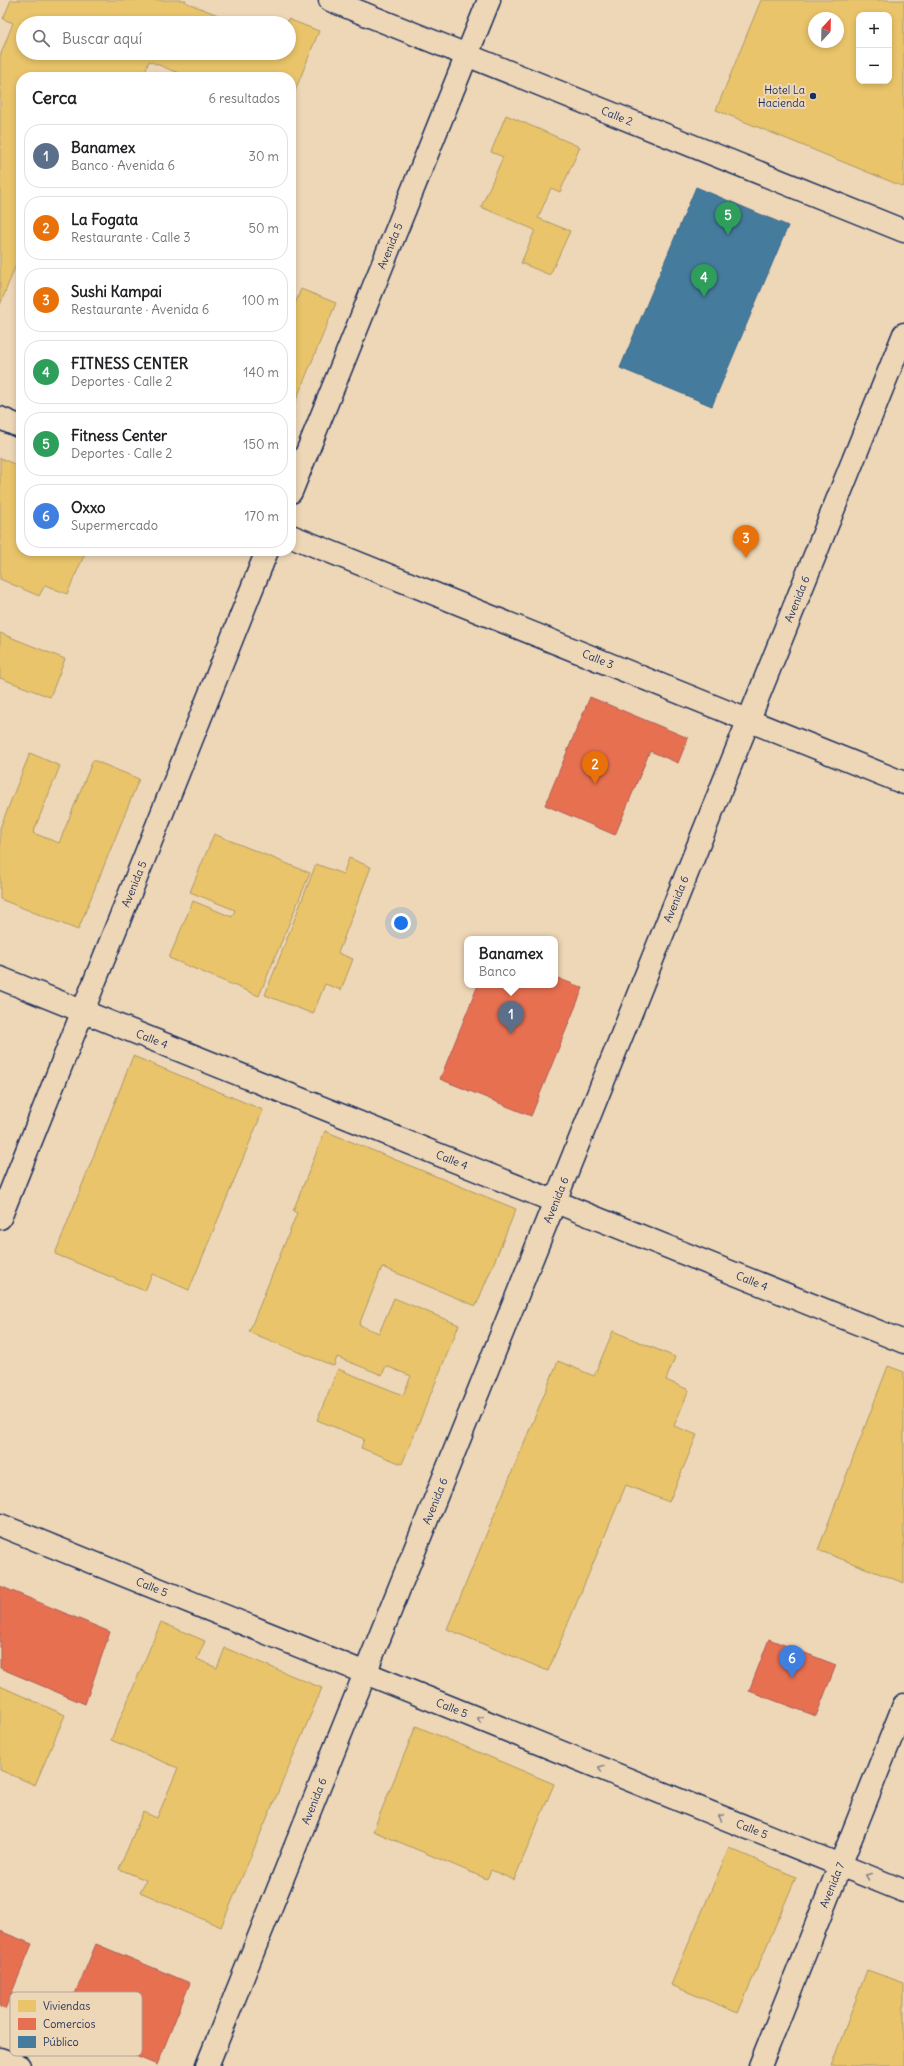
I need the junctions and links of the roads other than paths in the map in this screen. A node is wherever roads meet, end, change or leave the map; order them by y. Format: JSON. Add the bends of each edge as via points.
{"nodes":[{"id":1,"x":330,"y":0,"type":"edge"},
{"id":2,"x":489,"y":0,"type":"edge"},
{"id":3,"x":467,"y":55,"type":"junction"},
{"id":4,"x":904,"y":231,"type":"edge"},
{"id":5,"x":904,"y":334,"type":"edge"},
{"id":6,"x":0,"y":418,"type":"edge"},
{"id":7,"x":16,"y":425,"type":"edge"},
{"id":8,"x":296,"y":480,"type":"edge"},
{"id":9,"x":296,"y":538,"type":"edge"},
{"id":10,"x":265,"y":556,"type":"edge"},
{"id":11,"x":748,"y":720,"type":"junction"},
{"id":12,"x":904,"y":783,"type":"edge"},
{"id":13,"x":0,"y":978,"type":"edge"},
{"id":14,"x":83,"y":1011,"type":"junction"},
{"id":15,"x":555,"y":1202,"type":"junction"},
{"id":16,"x":0,"y":1218,"type":"edge"},
{"id":17,"x":904,"y":1342,"type":"edge"},
{"id":18,"x":0,"y":1525,"type":"edge"},
{"id":19,"x":365,"y":1673,"type":"junction"},
{"id":20,"x":904,"y":1705,"type":"edge"},
{"id":21,"x":840,"y":1865,"type":"junction"},
{"id":22,"x":904,"y":1891,"type":"edge"},
{"id":23,"x":0,"y":2058,"type":"edge"},
{"id":24,"x":18,"y":2066,"type":"edge"},
{"id":25,"x":207,"y":2066,"type":"edge"},
{"id":26,"x":760,"y":2066,"type":"edge"}],
"edges":[{"from":1,"to":3,"type":"street","name":"Calle 2"},
{"from":2,"to":3,"type":"street","name":"Avenida 5"},
{"from":3,"to":4,"type":"street","name":"Calle 2"},
{"from":3,"to":8,"type":"street","name":"Avenida 5"},
{"from":5,"to":11,"type":"street","name":"Avenida 6"},
{"from":6,"to":7,"type":"street"},
{"from":9,"to":11,"type":"street","name":"Calle 3"},
{"from":10,"to":14,"type":"street","name":"Avenida 5"},
{"from":11,"to":12,"type":"street","name":"Calle 3"},
{"from":11,"to":15,"type":"street","name":"Avenida 6"},
{"from":13,"to":14,"type":"street","name":"Calle 4"},
{"from":14,"to":15,"type":"street","name":"Calle 4"},
{"from":14,"to":16,"type":"street","name":"Avenida 5"},
{"from":15,"to":17,"type":"street","name":"Calle 4"},
{"from":15,"to":19,"type":"street","name":"Avenida 6"},
{"from":18,"to":19,"type":"street","name":"Calle 5"},
{"from":21,"to":19,"type":"street","name":"Calle 5","one_way":true},
{"from":19,"to":25,"type":"street","name":"Avenida 6"},
{"from":20,"to":21,"type":"street","name":"Avenida 7"},
{"from":22,"to":21,"type":"street","name":"Calle 5","one_way":true},
{"from":21,"to":26,"type":"street","name":"Avenida 7"},
{"from":23,"to":24,"type":"street"}]}
